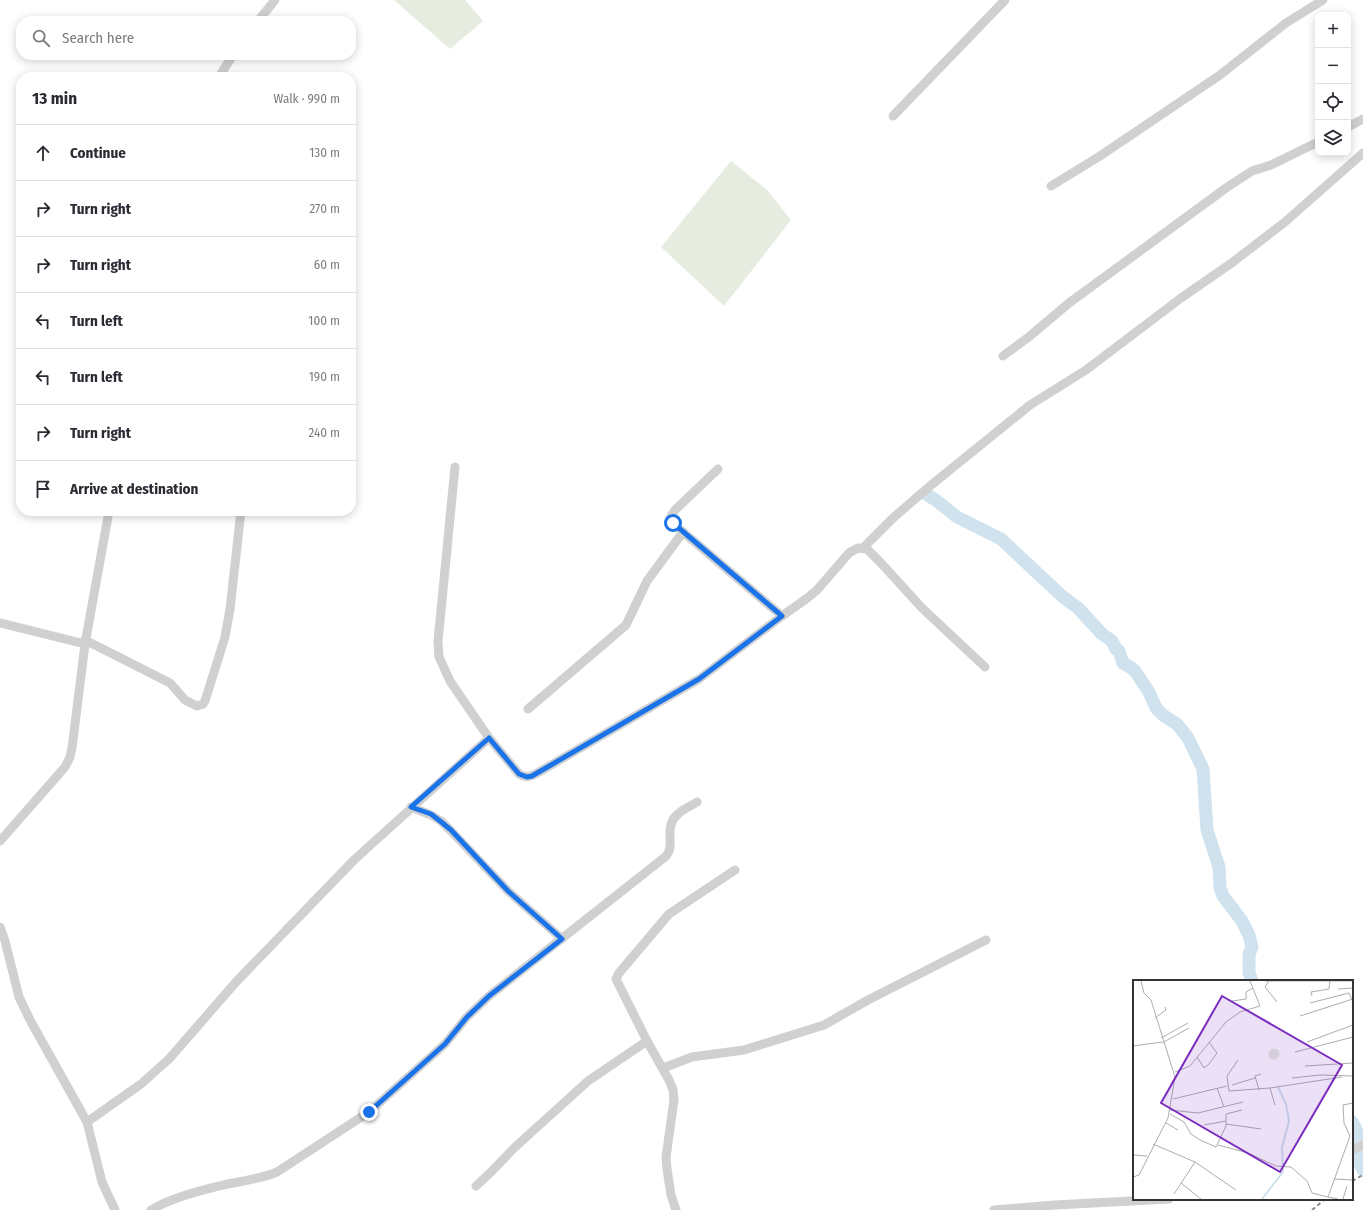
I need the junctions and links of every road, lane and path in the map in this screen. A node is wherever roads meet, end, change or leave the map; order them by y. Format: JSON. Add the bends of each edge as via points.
{"nodes":[{"id":1,"x":275,"y":0,"type":"edge"},
{"id":2,"x":1006,"y":0,"type":"edge"},
{"id":3,"x":1323,"y":0,"type":"edge"},
{"id":4,"x":262,"y":16,"type":"edge"},
{"id":5,"x":230,"y":60,"type":"edge"},
{"id":6,"x":222,"y":72,"type":"edge"},
{"id":7,"x":893,"y":116,"type":"dead end"},
{"id":8,"x":1363,"y":119,"type":"edge"},
{"id":9,"x":1351,"y":125,"type":"edge"},
{"id":10,"x":1315,"y":143,"type":"edge"},
{"id":11,"x":1363,"y":153,"type":"edge"},
{"id":12,"x":1052,"y":186,"type":"dead end"},
{"id":13,"x":1003,"y":356,"type":"dead end"},
{"id":14,"x":455,"y":467,"type":"dead end"},
{"id":15,"x":718,"y":469,"type":"dead end"},
{"id":16,"x":108,"y":516,"type":"edge"},
{"id":17,"x":240,"y":516,"type":"edge"},
{"id":18,"x":683,"y":532,"type":"junction"},
{"id":19,"x":863,"y":548,"type":"junction"},
{"id":20,"x":782,"y":616,"type":"junction"},
{"id":21,"x":2,"y":623,"type":"dead end"},
{"id":22,"x":85,"y":642,"type":"junction"},
{"id":23,"x":985,"y":667,"type":"dead end"},
{"id":24,"x":528,"y":709,"type":"dead end"},
{"id":25,"x":489,"y":738,"type":"junction"},
{"id":26,"x":697,"y":802,"type":"dead end"},
{"id":27,"x":411,"y":807,"type":"junction"},
{"id":28,"x":0,"y":841,"type":"edge"},
{"id":29,"x":735,"y":870,"type":"dead end"},
{"id":30,"x":0,"y":927,"type":"edge"},
{"id":31,"x":562,"y":939,"type":"junction"},
{"id":32,"x":986,"y":940,"type":"dead end"},
{"id":33,"x":647,"y":1041,"type":"junction"},
{"id":34,"x":663,"y":1068,"type":"junction"},
{"id":35,"x":87,"y":1122,"type":"junction"},
{"id":36,"x":1363,"y":1145,"type":"edge"},
{"id":37,"x":1353,"y":1150,"type":"edge"},
{"id":38,"x":476,"y":1186,"type":"dead end"},
{"id":39,"x":1150,"y":1200,"type":"edge"},
{"id":40,"x":115,"y":1210,"type":"edge"},
{"id":41,"x":151,"y":1210,"type":"edge"},
{"id":42,"x":676,"y":1210,"type":"edge"},
{"id":43,"x":994,"y":1210,"type":"edge"}],
"edges":[{"from":1,"to":4,"type":"street"},
{"from":2,"to":7,"type":"street"},
{"from":3,"to":12,"type":"street","via":[[1286,23],[1220,75]]},
{"from":5,"to":6,"type":"street"},
{"from":8,"to":9,"type":"street"},
{"from":10,"to":13,"type":"street","via":[[1271,165],[1252,171],[1226,188],[1069,303]]},
{"from":11,"to":19,"type":"street","via":[[1285,222],[1233,262],[1086,370],[1030,405],[930,486]]},
{"from":14,"to":25,"type":"street","via":[[438,650],[441,664],[450,681]]},
{"from":15,"to":18,"type":"street","via":[[670,518]]},
{"from":16,"to":22,"type":"street"},
{"from":17,"to":22,"type":"street","via":[[225,637],[203,704],[197,706],[185,700],[170,683]]},
{"from":18,"to":20,"type":"street"},
{"from":18,"to":24,"type":"street","via":[[647,581],[626,625]]},
{"from":19,"to":20,"type":"street","via":[[854,549],[849,553],[817,590]]},
{"from":19,"to":23,"type":"street","via":[[867,549],[922,608]]},
{"from":20,"to":25,"type":"street","via":[[699,679],[532,776],[519,774]]},
{"from":21,"to":22,"type":"street"},
{"from":22,"to":28,"type":"street","via":[[70,757]]},
{"from":25,"to":27,"type":"street"},
{"from":26,"to":31,"type":"street","via":[[678,813],[673,819],[669,832],[669,854]]},
{"from":27,"to":31,"type":"street","via":[[431,814],[451,830],[508,891]]},
{"from":27,"to":35,"type":"street","via":[[354,860],[236,982],[169,1059],[141,1084]]},
{"from":29,"to":33,"type":"street","via":[[669,914],[617,977],[617,983]]},
{"from":30,"to":35,"type":"street","via":[[19,997]]},
{"from":31,"to":41,"type":"street","via":[[489,996],[467,1017],[445,1044],[369,1112],[266,1177],[219,1186],[169,1201]]},
{"from":32,"to":34,"type":"street","via":[[824,1025],[744,1050],[692,1057]]},
{"from":33,"to":34,"type":"street"},
{"from":33,"to":38,"type":"street","via":[[588,1081]]},
{"from":34,"to":42,"type":"street","via":[[673,1090],[674,1100],[666,1169]]},
{"from":35,"to":40,"type":"street","via":[[102,1182]]},
{"from":36,"to":37,"type":"street"},
{"from":39,"to":43,"type":"street"}]}
